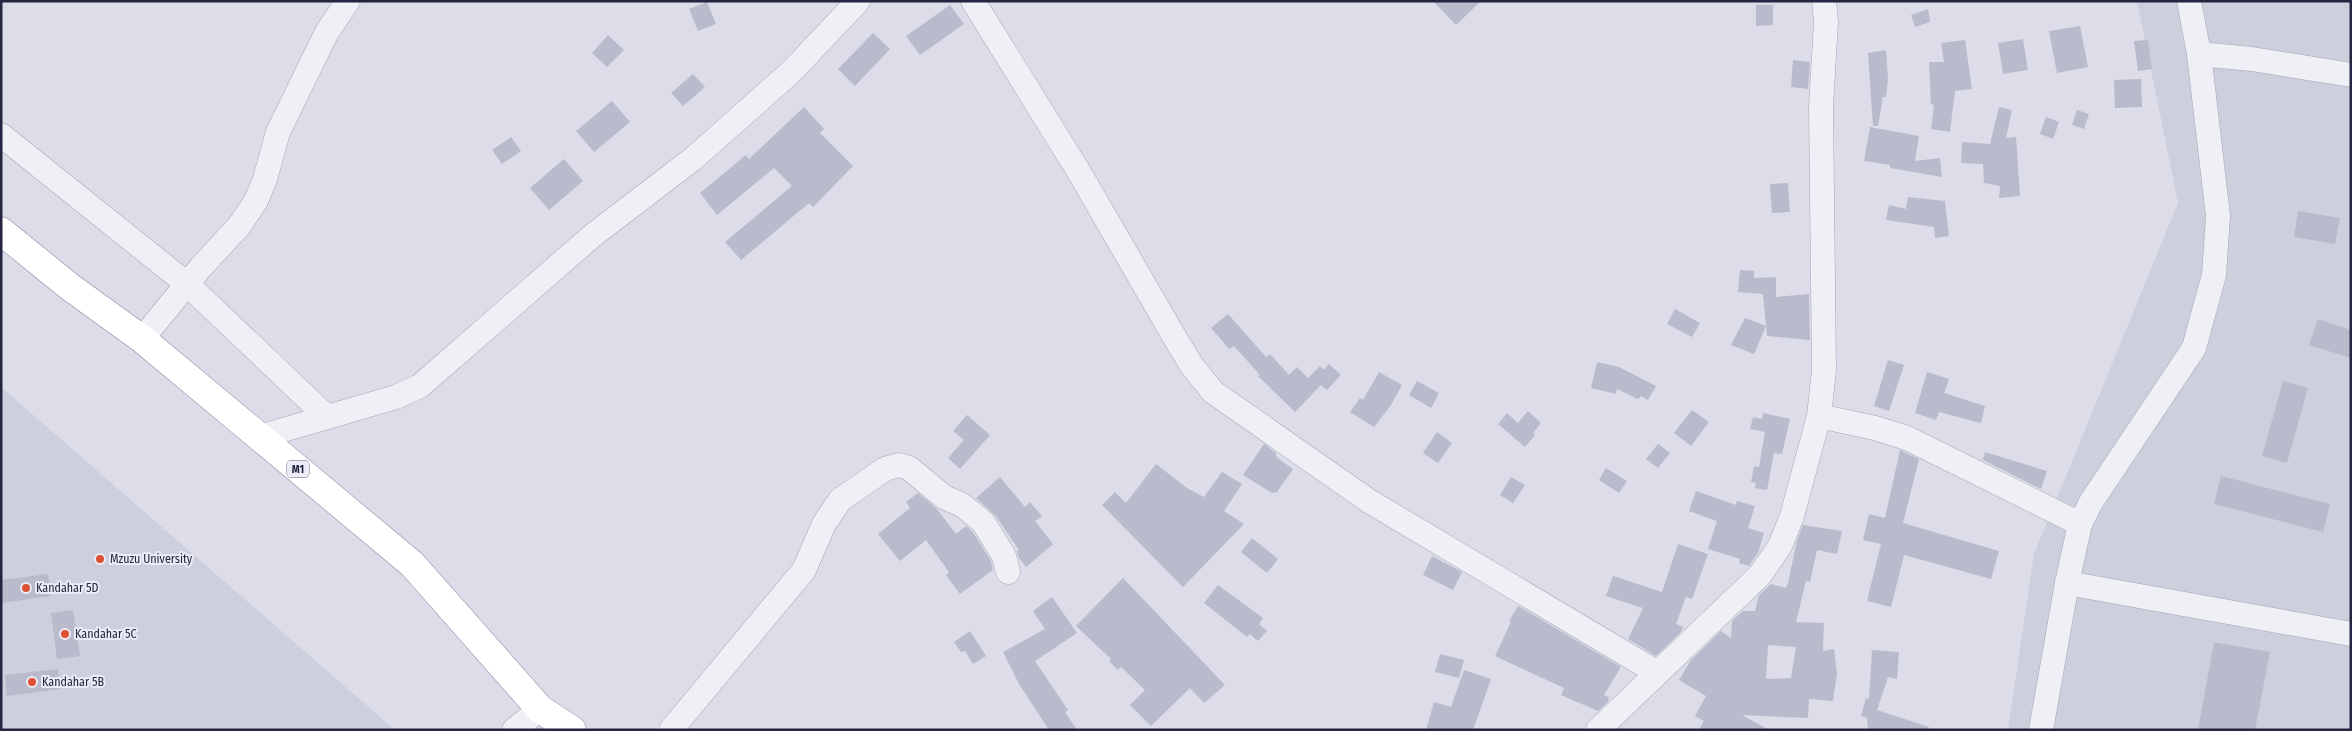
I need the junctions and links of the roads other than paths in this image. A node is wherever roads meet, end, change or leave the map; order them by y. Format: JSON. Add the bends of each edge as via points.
{"nodes":[{"id":1,"x":348,"y":1,"type":"edge"},
{"id":2,"x":858,"y":1,"type":"edge"},
{"id":3,"x":973,"y":1,"type":"edge"},
{"id":4,"x":1824,"y":1,"type":"edge"},
{"id":5,"x":2189,"y":1,"type":"edge"},
{"id":6,"x":2199,"y":54,"type":"junction"},
{"id":7,"x":2351,"y":75,"type":"edge"},
{"id":8,"x":1,"y":135,"type":"edge"},
{"id":9,"x":1,"y":232,"type":"edge"},
{"id":10,"x":187,"y":284,"type":"junction"},
{"id":11,"x":142,"y":339,"type":"junction"},
{"id":12,"x":1819,"y":416,"type":"junction"},
{"id":13,"x":328,"y":417,"type":"junction"},
{"id":14,"x":260,"y":438,"type":"junction"},
{"id":15,"x":2080,"y":524,"type":"junction"},
{"id":16,"x":1008,"y":572,"type":"dead end"},
{"id":17,"x":2067,"y":583,"type":"junction"},
{"id":18,"x":2351,"y":634,"type":"edge"},
{"id":19,"x":1656,"y":672,"type":"junction"},
{"id":20,"x":540,"y":708,"type":"junction"},
{"id":21,"x":1602,"y":728,"type":"edge"},
{"id":22,"x":514,"y":730,"type":"edge"},
{"id":23,"x":572,"y":730,"type":"edge"},
{"id":24,"x":671,"y":730,"type":"edge"},
{"id":25,"x":2041,"y":730,"type":"edge"}],
"edges":[{"from":1,"to":10,"type":"street","via":[[327,32],[278,132],[256,201]]},
{"from":2,"to":13,"type":"street","via":[[792,71],[694,158],[592,236],[420,386],[396,397]]},
{"from":3,"to":19,"type":"street","via":[[1079,172],[1192,366],[1213,392],[1369,501]]},
{"from":4,"to":12,"type":"street","via":[[1826,22],[1821,117],[1824,370]]},
{"from":5,"to":6,"type":"street"},
{"from":6,"to":7,"type":"street"},
{"from":6,"to":15,"type":"street","via":[[2218,216],[2214,274],[2194,348],[2091,502]]},
{"from":8,"to":10,"type":"street"},
{"from":9,"to":11,"type":"highway","number":"M1"},
{"from":10,"to":11,"type":"street"},
{"from":10,"to":13,"type":"street"},
{"from":11,"to":14,"type":"highway","number":"M1"},
{"from":12,"to":15,"type":"street","via":[[1908,438]]},
{"from":12,"to":19,"type":"street","via":[[1792,516],[1770,563]]},
{"from":13,"to":14,"type":"street"},
{"from":14,"to":20,"type":"highway","number":"M1","via":[[412,564]]},
{"from":15,"to":17,"type":"street"},
{"from":16,"to":24,"type":"street","via":[[1004,556],[983,522],[962,505],[944,497],[909,468],[899,465],[885,469],[840,500],[824,524],[804,570]]},
{"from":17,"to":18,"type":"street"},
{"from":17,"to":25,"type":"street"},
{"from":19,"to":21,"type":"street"},
{"from":20,"to":22,"type":"street"},
{"from":20,"to":23,"type":"highway","number":"M1"}]}
